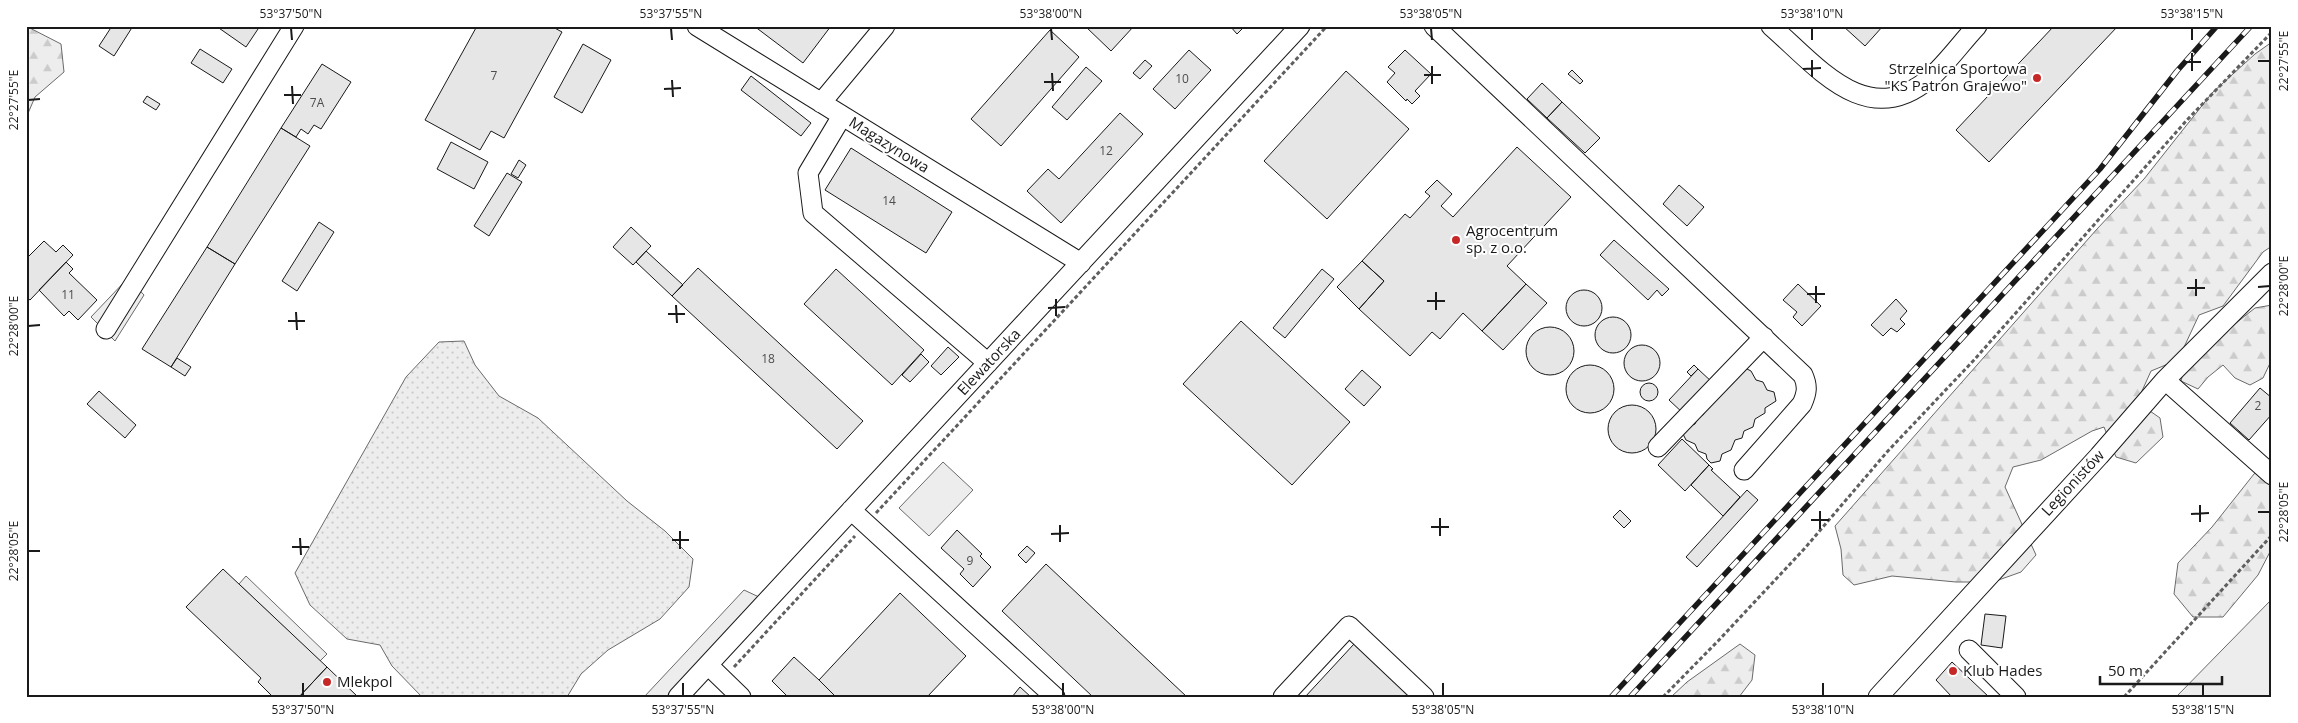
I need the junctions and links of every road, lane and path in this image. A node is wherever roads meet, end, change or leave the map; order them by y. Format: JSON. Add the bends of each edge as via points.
{"nodes":[{"id":1,"x":294,"y":26,"type":"edge"},
{"id":2,"x":697,"y":26,"type":"edge"},
{"id":3,"x":885,"y":26,"type":"edge"},
{"id":4,"x":1300,"y":26,"type":"edge"},
{"id":5,"x":1326,"y":26,"type":"edge"},
{"id":6,"x":1434,"y":26,"type":"edge"},
{"id":7,"x":1772,"y":26,"type":"edge"},
{"id":8,"x":1976,"y":26,"type":"edge"},
{"id":9,"x":2272,"y":32,"type":"edge"},
{"id":10,"x":821,"y":103,"type":"junction"},
{"id":11,"x":842,"y":116,"type":"junction"},
{"id":12,"x":1081,"y":263,"type":"junction"},
{"id":13,"x":2272,"y":273,"type":"edge"},
{"id":14,"x":106,"y":329,"type":"dead end"},
{"id":15,"x":1764,"y":337,"type":"junction"},
{"id":16,"x":988,"y":363,"type":"junction"},
{"id":17,"x":2165,"y":380,"type":"junction"},
{"id":18,"x":1658,"y":447,"type":"dead end"},
{"id":19,"x":1744,"y":470,"type":"dead end"},
{"id":20,"x":2272,"y":475,"type":"edge"},
{"id":21,"x":851,"y":510,"type":"junction"},
{"id":22,"x":865,"y":525,"type":"junction"},
{"id":23,"x":2272,"y":535,"type":"edge"},
{"id":24,"x":1969,"y":650,"type":"dead end"},
{"id":25,"x":708,"y":664,"type":"junction"},
{"id":26,"x":722,"y":679,"type":"junction"},
{"id":27,"x":1882,"y":695,"type":"edge"},
{"id":28,"x":678,"y":697,"type":"edge"},
{"id":29,"x":741,"y":697,"type":"edge"},
{"id":30,"x":1055,"y":697,"type":"edge"},
{"id":31,"x":1283,"y":697,"type":"edge"},
{"id":32,"x":1424,"y":697,"type":"edge"},
{"id":33,"x":1663,"y":697,"type":"edge"},
{"id":34,"x":2016,"y":697,"type":"edge"},
{"id":35,"x":2124,"y":697,"type":"edge"}],
"edges":[{"from":1,"to":14,"type":"street"},
{"from":2,"to":10,"type":"street","name":"Magazynowa"},
{"from":3,"to":10,"type":"street"},
{"from":4,"to":12,"type":"street","name":"Elewatorska"},
{"from":5,"to":22,"type":"path"},
{"from":6,"to":15,"type":"street"},
{"from":7,"to":8,"type":"street","via":[[1839,86],[1869,99],[1885,99],[1907,92],[1930,78]]},
{"from":9,"to":33,"type":"path","via":[[2187,120],[1798,555]]},
{"from":10,"to":11,"type":"street","name":"Magazynowa"},
{"from":11,"to":12,"type":"street","name":"Magazynowa"},
{"from":11,"to":16,"type":"street","via":[[808,173],[814,213]]},
{"from":12,"to":16,"type":"street","name":"Elewatorska"},
{"from":13,"to":17,"type":"street","name":"Legionistów"},
{"from":15,"to":18,"type":"street"},
{"from":15,"to":19,"type":"street","via":[[1803,375],[1807,384],[1806,395],[1802,404]]},
{"from":16,"to":21,"type":"street","name":"Elewatorska"},
{"from":17,"to":20,"type":"street"},
{"from":17,"to":27,"type":"street","name":"Legionistów"},
{"from":21,"to":22,"type":"street"},
{"from":21,"to":25,"type":"street","name":"Elewatorska"},
{"from":22,"to":26,"type":"path"},
{"from":22,"to":30,"type":"street"},
{"from":23,"to":35,"type":"path"},
{"from":24,"to":34,"type":"street"},
{"from":25,"to":26,"type":"street"},
{"from":25,"to":28,"type":"street","name":"Elewatorska"},
{"from":26,"to":29,"type":"street"},
{"from":31,"to":32,"type":"street","via":[[1349,626]]}]}
